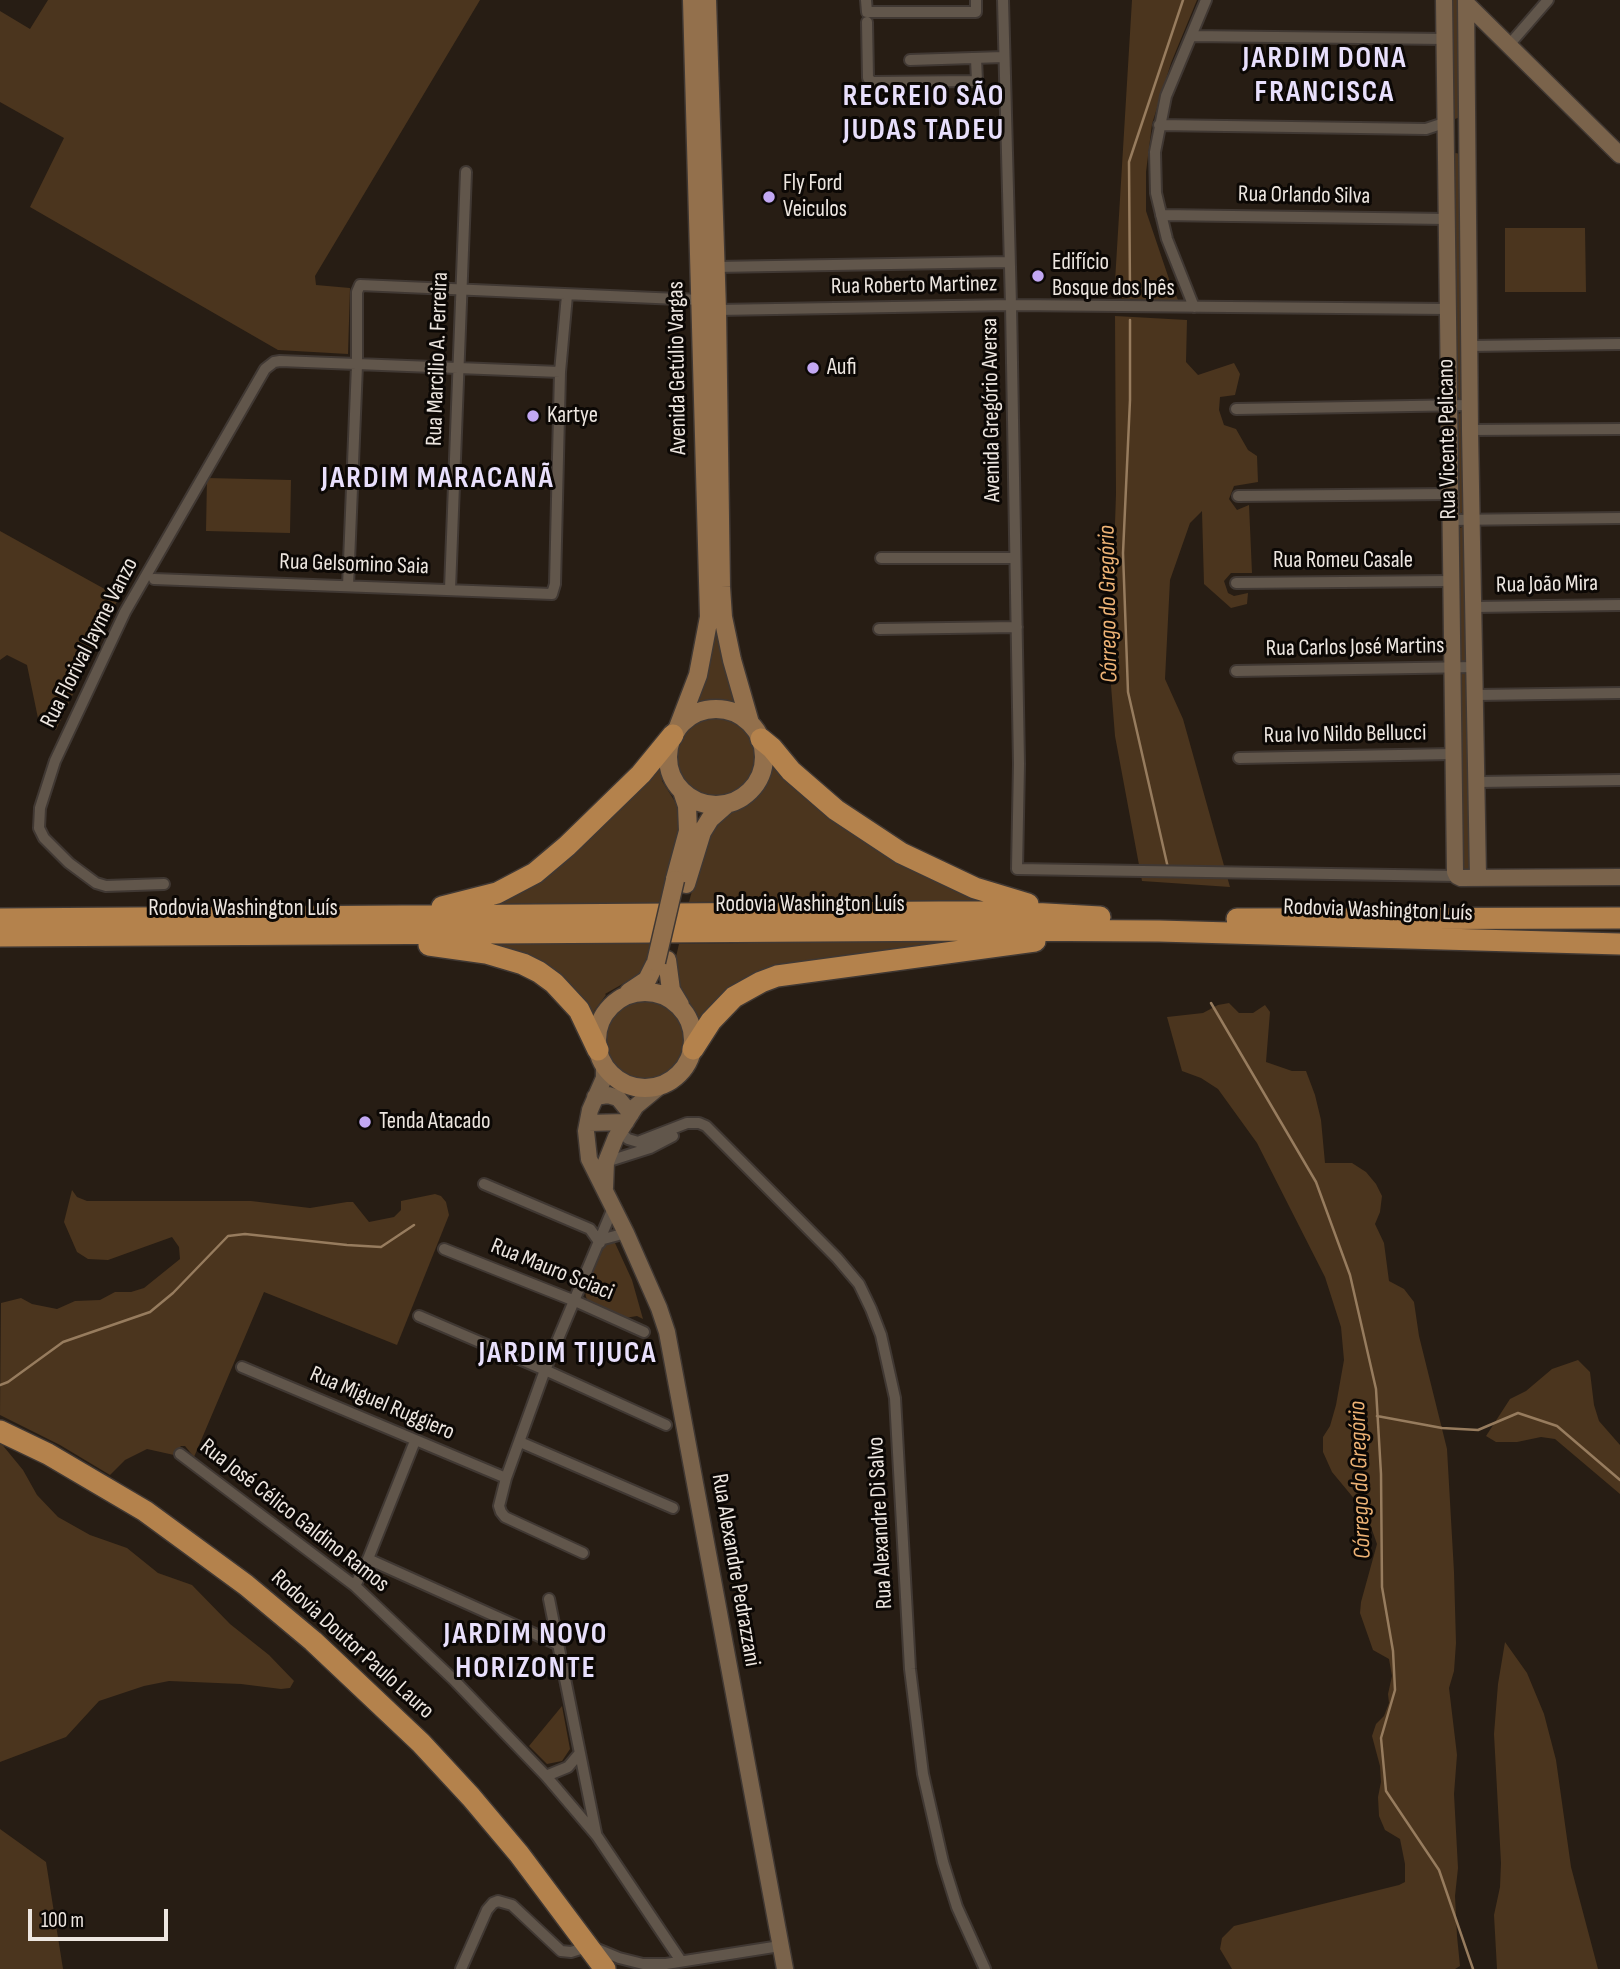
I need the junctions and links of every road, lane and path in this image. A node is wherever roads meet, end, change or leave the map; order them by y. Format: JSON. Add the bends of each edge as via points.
{"nodes":[{"id":1,"x":692,"y":0,"type":"edge"},
{"id":2,"x":707,"y":0,"type":"edge"},
{"id":3,"x":866,"y":0,"type":"edge"},
{"id":4,"x":976,"y":0,"type":"edge"},
{"id":5,"x":1003,"y":0,"type":"edge"},
{"id":6,"x":1206,"y":0,"type":"edge"},
{"id":7,"x":1444,"y":0,"type":"edge"},
{"id":8,"x":1548,"y":0,"type":"edge"},
{"id":9,"x":1466,"y":2,"type":"edge"},
{"id":10,"x":867,"y":22,"type":"dead end"},
{"id":11,"x":1191,"y":36,"type":"junction"},
{"id":12,"x":1445,"y":39,"type":"junction"},
{"id":13,"x":1509,"y":45,"type":"junction"},
{"id":14,"x":1004,"y":57,"type":"junction"},
{"id":15,"x":976,"y":58,"type":"junction"},
{"id":16,"x":910,"y":60,"type":"dead end"},
{"id":17,"x":1469,"y":121,"type":"junction"},
{"id":18,"x":1447,"y":122,"type":"junction"},
{"id":19,"x":1160,"y":125,"type":"junction"},
{"id":20,"x":1426,"y":129,"type":"junction"},
{"id":21,"x":1469,"y":142,"type":"junction"},
{"id":22,"x":1447,"y":143,"type":"junction"},
{"id":23,"x":1620,"y":155,"type":"edge"},
{"id":24,"x":466,"y":172,"type":"dead end"},
{"id":25,"x":1161,"y":215,"type":"junction"},
{"id":26,"x":1447,"y":219,"type":"junction"},
{"id":27,"x":1009,"y":262,"type":"junction"},
{"id":28,"x":715,"y":267,"type":"junction"},
{"id":29,"x":461,"y":289,"type":"junction"},
{"id":30,"x":567,"y":295,"type":"junction"},
{"id":31,"x":701,"y":300,"type":"junction"},
{"id":32,"x":1011,"y":305,"type":"junction"},
{"id":33,"x":1194,"y":307,"type":"junction"},
{"id":34,"x":1448,"y":309,"type":"junction"},
{"id":35,"x":717,"y":310,"type":"junction"},
{"id":36,"x":1620,"y":344,"type":"edge"},
{"id":37,"x":1469,"y":346,"type":"junction"},
{"id":38,"x":357,"y":365,"type":"junction"},
{"id":39,"x":459,"y":368,"type":"junction"},
{"id":40,"x":560,"y":372,"type":"junction"},
{"id":41,"x":1449,"y":405,"type":"junction"},
{"id":42,"x":1470,"y":405,"type":"junction"},
{"id":43,"x":1236,"y":409,"type":"dead end"},
{"id":44,"x":1620,"y":429,"type":"edge"},
{"id":45,"x":1470,"y":430,"type":"junction"},
{"id":46,"x":1450,"y":494,"type":"junction"},
{"id":47,"x":1238,"y":496,"type":"dead end"},
{"id":48,"x":1620,"y":518,"type":"edge"},
{"id":49,"x":1471,"y":519,"type":"junction"},
{"id":50,"x":1450,"y":520,"type":"junction"},
{"id":51,"x":881,"y":558,"type":"dead end"},
{"id":52,"x":1015,"y":558,"type":"junction"},
{"id":53,"x":155,"y":579,"type":"dead end"},
{"id":54,"x":1450,"y":582,"type":"junction"},
{"id":55,"x":1236,"y":583,"type":"dead end"},
{"id":56,"x":348,"y":586,"type":"junction"},
{"id":57,"x":450,"y":589,"type":"junction"},
{"id":58,"x":1620,"y":605,"type":"edge"},
{"id":59,"x":1474,"y":607,"type":"junction"},
{"id":60,"x":1017,"y":627,"type":"junction"},
{"id":61,"x":879,"y":629,"type":"dead end"},
{"id":62,"x":1451,"y":667,"type":"junction"},
{"id":63,"x":1475,"y":667,"type":"junction"},
{"id":64,"x":1236,"y":671,"type":"dead end"},
{"id":65,"x":1620,"y":693,"type":"edge"},
{"id":66,"x":1476,"y":695,"type":"junction"},
{"id":67,"x":755,"y":731,"type":"junction"},
{"id":68,"x":675,"y":732,"type":"junction"},
{"id":69,"x":1452,"y":754,"type":"junction"},
{"id":70,"x":1239,"y":758,"type":"dead end"},
{"id":71,"x":1620,"y":780,"type":"edge"},
{"id":72,"x":1477,"y":782,"type":"junction"},
{"id":73,"x":682,"y":791,"type":"junction"},
{"id":74,"x":727,"y":804,"type":"junction"},
{"id":75,"x":1457,"y":876,"type":"junction"},
{"id":76,"x":1478,"y":877,"type":"junction"},
{"id":77,"x":1620,"y":877,"type":"edge"},
{"id":78,"x":681,"y":882,"type":"junction"},
{"id":79,"x":164,"y":884,"type":"dead end"},
{"id":80,"x":0,"y":913,"type":"edge"},
{"id":81,"x":1095,"y":917,"type":"junction"},
{"id":82,"x":94,"y":918,"type":"junction"},
{"id":83,"x":1620,"y":918,"type":"edge"},
{"id":84,"x":0,"y":919,"type":"edge"},
{"id":85,"x":332,"y":926,"type":"junction"},
{"id":86,"x":1159,"y":931,"type":"junction"},
{"id":87,"x":0,"y":936,"type":"edge"},
{"id":88,"x":1620,"y":944,"type":"edge"},
{"id":89,"x":662,"y":961,"type":"junction"},
{"id":90,"x":621,"y":998,"type":"junction"},
{"id":91,"x":682,"y":1008,"type":"junction"},
{"id":92,"x":693,"y":1049,"type":"junction"},
{"id":93,"x":601,"y":1058,"type":"junction"},
{"id":94,"x":659,"y":1087,"type":"junction"},
{"id":95,"x":595,"y":1097,"type":"junction"},
{"id":96,"x":626,"y":1122,"type":"junction"},
{"id":97,"x":588,"y":1123,"type":"junction"},
{"id":98,"x":710,"y":1130,"type":"junction"},
{"id":99,"x":587,"y":1147,"type":"junction"},
{"id":100,"x":606,"y":1162,"type":"junction"},
{"id":101,"x":484,"y":1184,"type":"dead end"},
{"id":102,"x":605,"y":1191,"type":"junction"},
{"id":103,"x":613,"y":1208,"type":"junction"},
{"id":104,"x":626,"y":1233,"type":"junction"},
{"id":105,"x":600,"y":1242,"type":"junction"},
{"id":106,"x":444,"y":1249,"type":"dead end"},
{"id":107,"x":575,"y":1301,"type":"junction"},
{"id":108,"x":419,"y":1316,"type":"dead end"},
{"id":109,"x":644,"y":1332,"type":"dead end"},
{"id":110,"x":242,"y":1367,"type":"dead end"},
{"id":111,"x":545,"y":1370,"type":"junction"},
{"id":112,"x":666,"y":1425,"type":"dead end"},
{"id":113,"x":0,"y":1431,"type":"edge"},
{"id":114,"x":415,"y":1441,"type":"junction"},
{"id":115,"x":520,"y":1442,"type":"junction"},
{"id":116,"x":180,"y":1454,"type":"dead end"},
{"id":117,"x":506,"y":1478,"type":"junction"},
{"id":118,"x":673,"y":1508,"type":"dead end"},
{"id":119,"x":583,"y":1553,"type":"dead end"},
{"id":120,"x":368,"y":1559,"type":"junction"},
{"id":121,"x":355,"y":1586,"type":"junction"},
{"id":122,"x":549,"y":1599,"type":"dead end"},
{"id":123,"x":557,"y":1644,"type":"junction"},
{"id":124,"x":579,"y":1755,"type":"junction"},
{"id":125,"x":546,"y":1776,"type":"junction"},
{"id":126,"x":597,"y":1836,"type":"junction"},
{"id":127,"x":590,"y":1945,"type":"junction"},
{"id":128,"x":780,"y":1946,"type":"junction"},
{"id":129,"x":681,"y":1961,"type":"junction"},
{"id":130,"x":668,"y":1966,"type":"edge"},
{"id":131,"x":638,"y":1967,"type":"edge"},
{"id":132,"x":461,"y":1969,"type":"edge"},
{"id":133,"x":606,"y":1969,"type":"edge"},
{"id":134,"x":785,"y":1969,"type":"edge"},
{"id":135,"x":985,"y":1969,"type":"edge"}],
"edges":[{"from":1,"to":31,"type":"main road","name":"Avenida Getúlio Vargas"},
{"from":2,"to":28,"type":"main road","name":"Avenida Getúlio Vargas"},
{"from":3,"to":4,"type":"street","via":[[866,12],[976,12]]},
{"from":5,"to":14,"type":"street","name":"Avenida Gregório Aversa"},
{"from":6,"to":11,"type":"street"},
{"from":7,"to":12,"type":"street","name":"Rua Vicente Pelicano"},
{"from":8,"to":13,"type":"street"},
{"from":9,"to":13,"type":"street"},
{"from":9,"to":17,"type":"street","name":"Rua Vicente Pelicano"},
{"from":10,"to":15,"type":"street","via":[[868,78],[872,82],[977,81]]},
{"from":11,"to":12,"type":"street"},
{"from":11,"to":19,"type":"street","via":[[1166,96]]},
{"from":12,"to":18,"type":"street","name":"Rua Vicente Pelicano"},
{"from":13,"to":23,"type":"street"},
{"from":14,"to":15,"type":"street"},
{"from":14,"to":27,"type":"street","name":"Avenida Gregório Aversa"},
{"from":15,"to":16,"type":"street"},
{"from":17,"to":18,"type":"street"},
{"from":17,"to":21,"type":"street","name":"Rua Vicente Pelicano"},
{"from":18,"to":20,"type":"street"},
{"from":18,"to":22,"type":"street","name":"Rua Vicente Pelicano"},
{"from":19,"to":20,"type":"street"},
{"from":19,"to":25,"type":"street","via":[[1155,152]]},
{"from":20,"to":22,"type":"street"},
{"from":21,"to":22,"type":"street"},
{"from":21,"to":37,"type":"street","name":"Rua Vicente Pelicano"},
{"from":22,"to":26,"type":"street","name":"Rua Vicente Pelicano"},
{"from":24,"to":29,"type":"street","name":"Rua Marcilio A. Ferreira"},
{"from":25,"to":26,"type":"street","name":"Rua Orlando Silva"},
{"from":25,"to":33,"type":"street","via":[[1174,263]]},
{"from":26,"to":34,"type":"street","name":"Rua Vicente Pelicano"},
{"from":27,"to":28,"type":"street"},
{"from":27,"to":32,"type":"street","name":"Avenida Gregório Aversa"},
{"from":28,"to":35,"type":"main road","name":"Avenida Getúlio Vargas"},
{"from":29,"to":30,"type":"street"},
{"from":29,"to":38,"type":"street","via":[[359,285]]},
{"from":29,"to":39,"type":"street","name":"Rua Marcilio A. Ferreira"},
{"from":30,"to":31,"type":"street"},
{"from":30,"to":40,"type":"street"},
{"from":31,"to":68,"type":"main road","name":"Avenida Getúlio Vargas","via":[[709,617],[698,675]]},
{"from":32,"to":33,"type":"street","name":"Rua Roberto Martinez"},
{"from":32,"to":35,"type":"street","name":"Rua Roberto Martinez"},
{"from":32,"to":52,"type":"street","name":"Avenida Gregório Aversa"},
{"from":33,"to":34,"type":"street","name":"Rua Roberto Martinez"},
{"from":34,"to":41,"type":"street","name":"Rua Vicente Pelicano"},
{"from":35,"to":67,"type":"main road","name":"Avenida Getúlio Vargas","via":[[723,617]]},
{"from":36,"to":37,"type":"street"},
{"from":37,"to":42,"type":"street","name":"Rua Vicente Pelicano"},
{"from":38,"to":39,"type":"street"},
{"from":38,"to":56,"type":"street"},
{"from":38,"to":79,"type":"street","name":"Rua Florival Jayme Vanzo","via":[[280,361],[265,369],[125,612],[55,761],[40,808],[39,828],[44,838],[96,883]]},
{"from":39,"to":40,"type":"street"},
{"from":39,"to":57,"type":"street","name":"Rua Marcilio A. Ferreira"},
{"from":40,"to":57,"type":"street","name":"Rua Gelsomino Saia","via":[[552,594]]},
{"from":41,"to":42,"type":"street"},
{"from":41,"to":43,"type":"street"},
{"from":41,"to":46,"type":"street","name":"Rua Vicente Pelicano"},
{"from":42,"to":45,"type":"street","name":"Rua Vicente Pelicano"},
{"from":44,"to":45,"type":"street"},
{"from":45,"to":49,"type":"street","name":"Rua Vicente Pelicano"},
{"from":46,"to":47,"type":"street"},
{"from":46,"to":50,"type":"street","name":"Rua Vicente Pelicano"},
{"from":48,"to":49,"type":"street"},
{"from":49,"to":50,"type":"street"},
{"from":49,"to":59,"type":"street","name":"Rua Vicente Pelicano"},
{"from":50,"to":54,"type":"street","name":"Rua Vicente Pelicano"},
{"from":51,"to":52,"type":"street"},
{"from":52,"to":60,"type":"street","name":"Avenida Gregório Aversa"},
{"from":53,"to":56,"type":"street","name":"Rua Gelsomino Saia"},
{"from":54,"to":55,"type":"street","name":"Rua Romeu Casale"},
{"from":54,"to":62,"type":"street","name":"Rua Vicente Pelicano"},
{"from":56,"to":57,"type":"street","name":"Rua Gelsomino Saia"},
{"from":58,"to":59,"type":"street","name":"Rua João Mira"},
{"from":59,"to":63,"type":"street","name":"Rua Vicente Pelicano"},
{"from":60,"to":61,"type":"street"},
{"from":60,"to":75,"type":"street","name":"Avenida Gregório Aversa","via":[[1017,869]]},
{"from":62,"to":63,"type":"street","name":"Rua Carlos José Martins"},
{"from":62,"to":64,"type":"street","name":"Rua Carlos José Martins"},
{"from":62,"to":69,"type":"street","name":"Rua Vicente Pelicano"},
{"from":63,"to":66,"type":"street","name":"Rua Vicente Pelicano"},
{"from":65,"to":66,"type":"street"},
{"from":66,"to":72,"type":"street","name":"Rua Vicente Pelicano"},
{"from":67,"to":68,"type":"main road","via":[[736,713],[720,709],[688,718]]},
{"from":67,"to":74,"type":"main road","via":[[764,756],[762,772],[743,798]]},
{"from":67,"to":81,"type":"highway","via":[[836,810],[920,864],[1016,902]]},
{"from":68,"to":73,"type":"main road","via":[[669,764]]},
{"from":68,"to":85,"type":"highway","via":[[641,774],[567,846],[517,884],[449,907]]},
{"from":69,"to":70,"type":"street","name":"Rua Ivo Nildo Bellucci"},
{"from":69,"to":75,"type":"street","name":"Rua Vicente Pelicano"},
{"from":71,"to":72,"type":"street"},
{"from":72,"to":76,"type":"street","name":"Rua Vicente Pelicano"},
{"from":73,"to":74,"type":"main road","via":[[711,805]]},
{"from":73,"to":78,"type":"main road","via":[[688,831]]},
{"from":74,"to":78,"type":"main road","via":[[702,832]]},
{"from":75,"to":76,"type":"street"},
{"from":76,"to":77,"type":"street"},
{"from":78,"to":89,"type":"main road","bridge":true},
{"from":80,"to":82,"type":"highway"},
{"from":81,"to":83,"type":"highway","name":"Rodovia Washington Luís"},
{"from":81,"to":85,"type":"highway","name":"Rodovia Washington Luís","via":[[939,912]]},
{"from":82,"to":84,"type":"highway","name":"Rodovia Washington Luís"},
{"from":82,"to":85,"type":"highway","name":"Rodovia Washington Luís"},
{"from":85,"to":86,"type":"highway","name":"Rodovia Washington Luís"},
{"from":85,"to":87,"type":"highway","name":"Rodovia Washington Luís"},
{"from":85,"to":93,"type":"highway","via":[[486,953],[523,964],[568,996]]},
{"from":86,"to":88,"type":"highway","name":"Rodovia Washington Luís"},
{"from":86,"to":92,"type":"highway","via":[[1059,938],[777,976],[734,997]]},
{"from":89,"to":90,"type":"main road","via":[[647,980]]},
{"from":89,"to":91,"type":"main road"},
{"from":90,"to":91,"type":"main road","via":[[653,992]]},
{"from":90,"to":93,"type":"main road","via":[[599,1026]]},
{"from":91,"to":92,"type":"main road","via":[[691,1028]]},
{"from":92,"to":94,"type":"main road","via":[[681,1073]]},
{"from":93,"to":94,"type":"main road","via":[[614,1078],[628,1086]]},
{"from":93,"to":95,"type":"street","name":"Rua Alexandre Pedrazzani","via":[[604,1078]]},
{"from":94,"to":96,"type":"street","name":"Rua Alexandre Pedrazzani","via":[[636,1106]]},
{"from":95,"to":96,"type":"street","via":[[618,1098]]},
{"from":95,"to":97,"type":"street","name":"Rua Alexandre Pedrazzani"},
{"from":96,"to":97,"type":"street"},
{"from":96,"to":98,"type":"street","via":[[628,1139],[638,1142],[687,1123]]},
{"from":96,"to":100,"type":"street","name":"Rua Alexandre Pedrazzani"},
{"from":97,"to":99,"type":"street","name":"Rua Alexandre Pedrazzani"},
{"from":98,"to":100,"type":"street","via":[[685,1131]]},
{"from":98,"to":135,"type":"street","name":"Rua Alexandre Di Salvo","via":[[859,1284],[881,1335],[895,1398],[910,1669],[923,1774],[957,1908]]},
{"from":99,"to":100,"type":"street"},
{"from":99,"to":102,"type":"street","name":"Rua Alexandre Pedrazzani"},
{"from":100,"to":102,"type":"street","name":"Rua Alexandre Pedrazzani"},
{"from":101,"to":105,"type":"street","via":[[590,1229]]},
{"from":102,"to":103,"type":"street","name":"Rua Alexandre Pedrazzani"},
{"from":103,"to":104,"type":"street","name":"Rua Alexandre Pedrazzani"},
{"from":103,"to":105,"type":"street"},
{"from":104,"to":105,"type":"street"},
{"from":104,"to":128,"type":"street","name":"Rua Alexandre Pedrazzani","via":[[669,1343]]},
{"from":105,"to":107,"type":"street"},
{"from":106,"to":107,"type":"street","name":"Rua Mauro Sciaci"},
{"from":107,"to":109,"type":"street","name":"Rua Mauro Sciaci"},
{"from":107,"to":111,"type":"street"},
{"from":108,"to":111,"type":"street"},
{"from":110,"to":114,"type":"street","name":"Rua Miguel Ruggiero"},
{"from":111,"to":112,"type":"street"},
{"from":111,"to":115,"type":"street"},
{"from":113,"to":127,"type":"highway","name":"Rodovia Doutor Paulo Lauro","via":[[145,1511],[313,1641],[471,1797]]},
{"from":114,"to":117,"type":"street","name":"Rua Miguel Ruggiero"},
{"from":114,"to":120,"type":"street"},
{"from":115,"to":117,"type":"street"},
{"from":115,"to":118,"type":"street"},
{"from":116,"to":121,"type":"street","name":"Rua José Célico Galdino Ramos"},
{"from":117,"to":119,"type":"street","via":[[499,1506],[503,1514]]},
{"from":120,"to":121,"type":"street"},
{"from":120,"to":123,"type":"street"},
{"from":121,"to":125,"type":"street","name":"Rua José Célico Galdino Ramos"},
{"from":122,"to":123,"type":"street"},
{"from":123,"to":124,"type":"street"},
{"from":124,"to":125,"type":"street","via":[[568,1767]]},
{"from":124,"to":126,"type":"street"},
{"from":125,"to":126,"type":"street","name":"Rua José Célico Galdino Ramos"},
{"from":126,"to":129,"type":"street","name":"Rua José Célico Galdino Ramos"},
{"from":127,"to":131,"type":"street"},
{"from":127,"to":132,"type":"street","via":[[561,1951],[512,1905],[498,1902],[486,1910]]},
{"from":127,"to":133,"type":"highway","name":"Rodovia Doutor Paulo Lauro"},
{"from":128,"to":129,"type":"street"},
{"from":128,"to":134,"type":"street","name":"Rua Alexandre Pedrazzani"},
{"from":129,"to":130,"type":"street"},
{"from":130,"to":131,"type":"street"}]}
